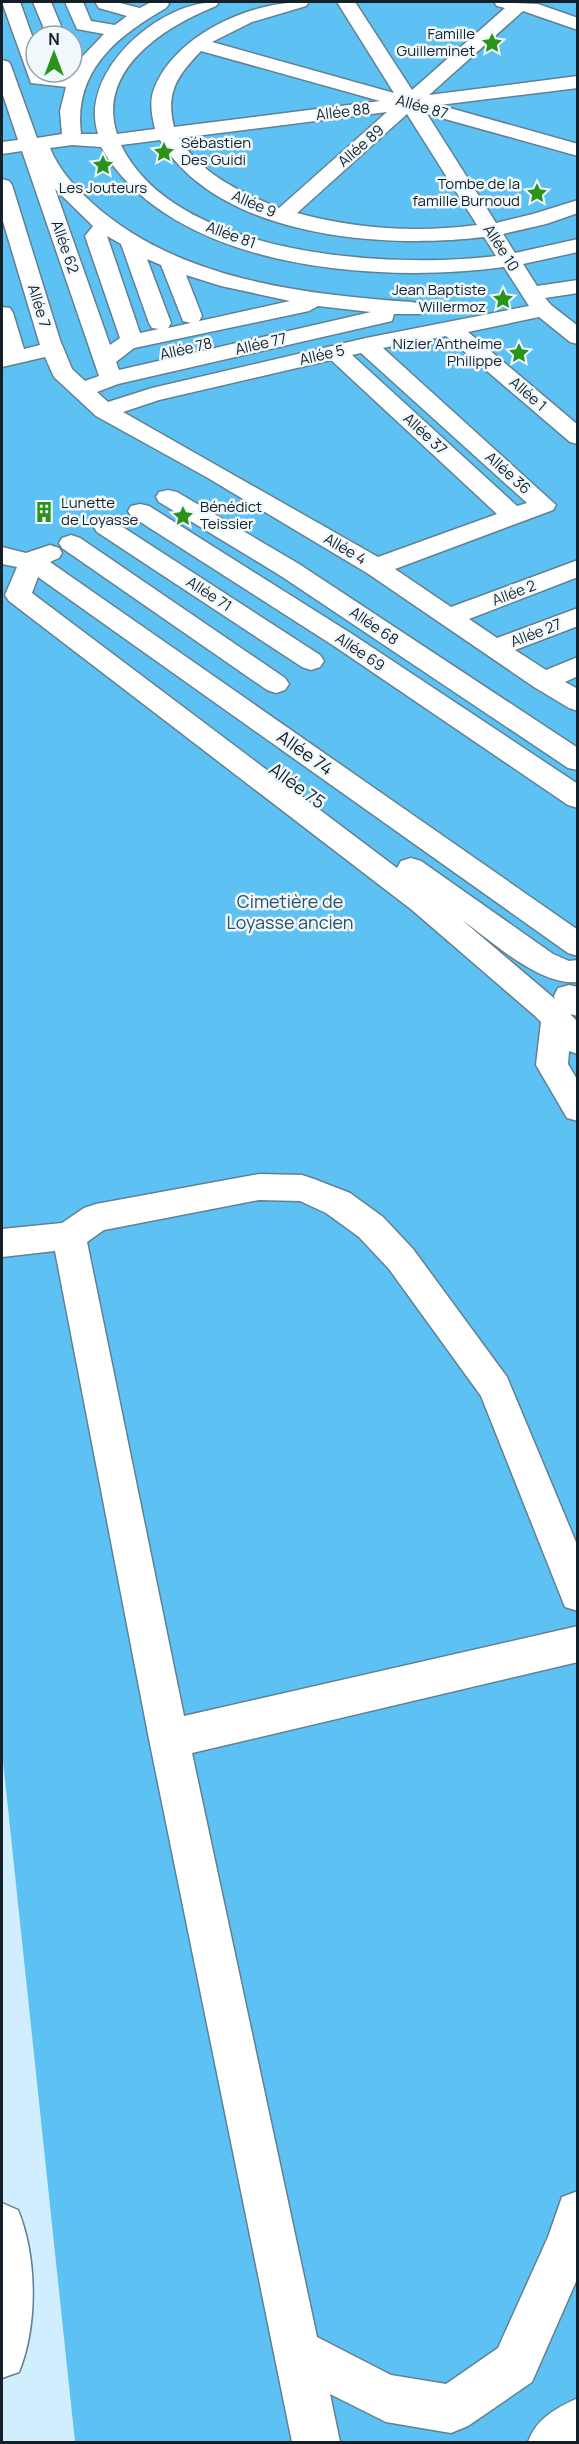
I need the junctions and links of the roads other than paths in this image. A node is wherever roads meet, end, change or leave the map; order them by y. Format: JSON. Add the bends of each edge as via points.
{"nodes":[{"id":1,"x":11,"y":2,"type":"edge"},
{"id":2,"x":42,"y":2,"type":"edge"},
{"id":3,"x":74,"y":2,"type":"edge"},
{"id":4,"x":104,"y":2,"type":"edge"},
{"id":5,"x":162,"y":2,"type":"edge"},
{"id":6,"x":210,"y":2,"type":"edge"},
{"id":7,"x":300,"y":2,"type":"edge"},
{"id":8,"x":346,"y":2,"type":"edge"},
{"id":9,"x":511,"y":3,"type":"edge"},
{"id":10,"x":141,"y":14,"type":"junction"},
{"id":11,"x":51,"y":24,"type":"edge"},
{"id":12,"x":578,"y":25,"type":"edge"},
{"id":13,"x":117,"y":32,"type":"junction"},
{"id":14,"x":24,"y":35,"type":"edge"},
{"id":15,"x":197,"y":44,"type":"junction"},
{"id":16,"x":84,"y":65,"type":"edge"},
{"id":17,"x":2,"y":66,"type":"edge"},
{"id":18,"x":578,"y":82,"type":"edge"},
{"id":19,"x":77,"y":84,"type":"edge"},
{"id":20,"x":409,"y":103,"type":"junction"},
{"id":21,"x":165,"y":134,"type":"junction"},
{"id":22,"x":72,"y":139,"type":"junction"},
{"id":23,"x":108,"y":141,"type":"junction"},
{"id":24,"x":35,"y":144,"type":"junction"},
{"id":25,"x":2,"y":148,"type":"edge"},
{"id":26,"x":578,"y":150,"type":"edge"},
{"id":27,"x":2,"y":185,"type":"edge"},
{"id":28,"x":578,"y":206,"type":"edge"},
{"id":29,"x":282,"y":216,"type":"junction"},
{"id":30,"x":106,"y":225,"type":"junction"},
{"id":31,"x":490,"y":230,"type":"junction"},
{"id":32,"x":130,"y":241,"type":"junction"},
{"id":33,"x":578,"y":245,"type":"edge"},
{"id":34,"x":170,"y":260,"type":"junction"},
{"id":35,"x":509,"y":261,"type":"junction"},
{"id":36,"x":210,"y":275,"type":"junction"},
{"id":37,"x":578,"y":286,"type":"edge"},
{"id":38,"x":286,"y":294,"type":"junction"},
{"id":39,"x":326,"y":300,"type":"junction"},
{"id":40,"x":371,"y":306,"type":"junction"},
{"id":41,"x":222,"y":309,"type":"junction"},
{"id":42,"x":553,"y":312,"type":"edge"},
{"id":43,"x":2,"y":313,"type":"edge"},
{"id":44,"x":191,"y":316,"type":"junction"},
{"id":45,"x":450,"y":328,"type":"junction"},
{"id":46,"x":148,"y":334,"type":"junction"},
{"id":47,"x":578,"y":337,"type":"edge"},
{"id":48,"x":366,"y":345,"type":"junction"},
{"id":49,"x":53,"y":349,"type":"junction"},
{"id":50,"x":336,"y":352,"type":"junction"},
{"id":51,"x":8,"y":358,"type":"edge"},
{"id":52,"x":107,"y":369,"type":"junction"},
{"id":53,"x":81,"y":390,"type":"junction"},
{"id":54,"x":104,"y":411,"type":"junction"},
{"id":55,"x":578,"y":437,"type":"edge"},
{"id":56,"x":216,"y":474,"type":"junction"},
{"id":57,"x":168,"y":497,"type":"junction"},
{"id":58,"x":140,"y":511,"type":"junction"},
{"id":59,"x":513,"y":516,"type":"junction"},
{"id":60,"x":106,"y":527,"type":"junction"},
{"id":61,"x":71,"y":543,"type":"junction"},
{"id":62,"x":2,"y":555,"type":"edge"},
{"id":63,"x":376,"y":567,"type":"junction"},
{"id":64,"x":578,"y":568,"type":"edge"},
{"id":65,"x":27,"y":574,"type":"junction"},
{"id":66,"x":578,"y":616,"type":"edge"},
{"id":67,"x":450,"y":617,"type":"junction"},
{"id":68,"x":369,"y":623,"type":"junction"},
{"id":69,"x":343,"y":640,"type":"junction"},
{"id":70,"x":494,"y":649,"type":"junction"},
{"id":71,"x":312,"y":661,"type":"junction"},
{"id":72,"x":578,"y":666,"type":"edge"},
{"id":73,"x":543,"y":681,"type":"junction"},
{"id":74,"x":276,"y":684,"type":"junction"},
{"id":75,"x":577,"y":701,"type":"edge"},
{"id":76,"x":240,"y":708,"type":"junction"},
{"id":77,"x":206,"y":730,"type":"junction"},
{"id":78,"x":578,"y":760,"type":"edge"},
{"id":79,"x":578,"y":798,"type":"edge"},
{"id":80,"x":578,"y":945,"type":"edge"},
{"id":81,"x":567,"y":999,"type":"edge"},
{"id":82,"x":578,"y":1042,"type":"edge"},
{"id":83,"x":578,"y":1109,"type":"edge"},
{"id":84,"x":69,"y":1236,"type":"junction"},
{"id":85,"x":2,"y":1243,"type":"edge"},
{"id":86,"x":578,"y":1594,"type":"edge"},
{"id":87,"x":578,"y":1644,"type":"edge"},
{"id":88,"x":169,"y":1738,"type":"junction"},
{"id":89,"x":578,"y":2213,"type":"edge"},
{"id":90,"x":2,"y":2226,"type":"edge"},
{"id":91,"x":297,"y":2352,"type":"junction"},
{"id":92,"x":2,"y":2355,"type":"edge"},
{"id":93,"x":578,"y":2422,"type":"edge"},
{"id":94,"x":316,"y":2442,"type":"edge"},
{"id":95,"x":552,"y":2442,"type":"edge"}],
"edges":[{"from":1,"to":14,"type":"street"},
{"from":2,"to":11,"type":"street"},
{"from":3,"to":13,"type":"street","via":[[84,25]]},
{"from":4,"to":10,"type":"street"},
{"from":5,"to":10,"type":"street"},
{"from":6,"to":23,"type":"street","name":"Allée 81","via":[[152,32],[114,72],[102,118]]},
{"from":7,"to":15,"type":"street","name":"Allée 9","via":[[263,11]]},
{"from":8,"to":20,"type":"street","name":"Allée 10"},
{"from":9,"to":12,"type":"street"},
{"from":9,"to":20,"type":"street","name":"Allée 89"},
{"from":10,"to":13,"type":"street"},
{"from":13,"to":16,"type":"street"},
{"from":15,"to":20,"type":"street","name":"Allée 87"},
{"from":15,"to":21,"type":"street","name":"Allée 9","via":[[166,80],[160,101]]},
{"from":17,"to":24,"type":"street","name":"Allée 62"},
{"from":18,"to":20,"type":"street","name":"Allée 88"},
{"from":19,"to":22,"type":"street","via":[[69,109]]},
{"from":20,"to":21,"type":"street","name":"Allée 88"},
{"from":20,"to":26,"type":"street","name":"Allée 87"},
{"from":20,"to":29,"type":"street","name":"Allée 89"},
{"from":20,"to":31,"type":"street","name":"Allée 10"},
{"from":21,"to":23,"type":"street","name":"Allée 88"},
{"from":21,"to":29,"type":"street","name":"Allée 9","via":[[184,162],[209,182]]},
{"from":22,"to":23,"type":"street","name":"Allée 88"},
{"from":22,"to":24,"type":"street","name":"Allée 88"},
{"from":23,"to":35,"type":"street","name":"Allée 81","via":[[121,165],[142,188],[208,228],[251,244],[350,264],[404,268]]},
{"from":24,"to":25,"type":"street","name":"Allée 88"},
{"from":24,"to":30,"type":"street","via":[[56,178],[81,207]]},
{"from":24,"to":52,"type":"street","name":"Allée 62"},
{"from":27,"to":49,"type":"street","name":"Allée 7"},
{"from":28,"to":31,"type":"street","name":"Allée 9","via":[[550,217]]},
{"from":29,"to":31,"type":"street","name":"Allée 9","via":[[338,229],[399,235]]},
{"from":30,"to":32,"type":"street"},
{"from":30,"to":46,"type":"street","via":[[96,236]]},
{"from":31,"to":35,"type":"street","name":"Allée 10"},
{"from":32,"to":34,"type":"street"},
{"from":32,"to":46,"type":"street"},
{"from":33,"to":35,"type":"street","name":"Allée 81"},
{"from":34,"to":36,"type":"street"},
{"from":34,"to":44,"type":"street"},
{"from":35,"to":42,"type":"street","name":"Allée 10"},
{"from":36,"to":38,"type":"street"},
{"from":36,"to":41,"type":"street"},
{"from":37,"to":42,"type":"street","name":"Allée 5"},
{"from":38,"to":39,"type":"street"},
{"from":38,"to":41,"type":"street"},
{"from":39,"to":40,"type":"street"},
{"from":39,"to":46,"type":"street"},
{"from":40,"to":52,"type":"street","name":"Allée 78"},
{"from":40,"to":52,"type":"street","name":"Allée 77","via":[[412,309]]},
{"from":41,"to":44,"type":"street"},
{"from":42,"to":45,"type":"street","name":"Allée 5"},
{"from":42,"to":47,"type":"street","name":"Allée 10"},
{"from":43,"to":51,"type":"street"},
{"from":44,"to":46,"type":"street"},
{"from":45,"to":48,"type":"street","name":"Allée 5"},
{"from":45,"to":55,"type":"street","name":"Allée 1"},
{"from":46,"to":52,"type":"street","via":[[127,343]]},
{"from":48,"to":50,"type":"street","name":"Allée 5"},
{"from":48,"to":59,"type":"street","name":"Allée 36","via":[[544,505]]},
{"from":49,"to":51,"type":"street"},
{"from":49,"to":53,"type":"street","name":"Allée 7","via":[[62,372]]},
{"from":50,"to":54,"type":"street","name":"Allée 5","via":[[152,395]]},
{"from":50,"to":59,"type":"street","name":"Allée 37"},
{"from":52,"to":53,"type":"street"},
{"from":53,"to":54,"type":"street","name":"Allée 7"},
{"from":54,"to":56,"type":"street","name":"Allée 4"},
{"from":56,"to":57,"type":"street"},
{"from":56,"to":63,"type":"street","name":"Allée 4"},
{"from":57,"to":58,"type":"street"},
{"from":57,"to":68,"type":"street","name":"Allée 68"},
{"from":58,"to":60,"type":"street"},
{"from":58,"to":69,"type":"street","name":"Allée 69"},
{"from":59,"to":63,"type":"street","name":"Allée 36"},
{"from":60,"to":61,"type":"street"},
{"from":60,"to":71,"type":"street","name":"Allée 71"},
{"from":61,"to":65,"type":"street"},
{"from":61,"to":74,"type":"street"},
{"from":62,"to":65,"type":"street","via":[[15,561]]},
{"from":63,"to":67,"type":"street","name":"Allée 4"},
{"from":64,"to":67,"type":"street","name":"Allée 2"},
{"from":65,"to":76,"type":"street","name":"Allée 74"},
{"from":65,"to":77,"type":"street","via":[[18,595]]},
{"from":66,"to":70,"type":"street","name":"Allée 27"},
{"from":67,"to":70,"type":"street","name":"Allée 4"},
{"from":68,"to":69,"type":"street"},
{"from":68,"to":78,"type":"street","name":"Allée 68"},
{"from":69,"to":71,"type":"street"},
{"from":69,"to":79,"type":"street","name":"Allée 69"},
{"from":70,"to":73,"type":"street","name":"Allée 4"},
{"from":71,"to":74,"type":"street"},
{"from":72,"to":73,"type":"street"},
{"from":73,"to":75,"type":"street","name":"Allée 4"},
{"from":74,"to":76,"type":"street"},
{"from":76,"to":77,"type":"street"},
{"from":76,"to":80,"type":"street","name":"Allée 74"},
{"from":77,"to":81,"type":"street","via":[[422,902]]},
{"from":77,"to":81,"type":"street","name":"Allée 75","via":[[542,962],[567,972]]},
{"from":81,"to":82,"type":"street"},
{"from":81,"to":83,"type":"street","via":[[552,1065]]},
{"from":84,"to":85,"type":"street"},
{"from":84,"to":86,"type":"street","via":[[96,1218],[259,1187],[302,1188],[338,1203],[371,1227],[401,1259],[495,1388]]},
{"from":84,"to":88,"type":"street"},
{"from":87,"to":88,"type":"street"},
{"from":88,"to":91,"type":"street"},
{"from":89,"to":91,"type":"street","via":[[570,2241],[515,2365],[451,2409],[386,2398]]},
{"from":90,"to":92,"type":"street","via":[[9,2296],[8,2338]]},
{"from":91,"to":94,"type":"street"},
{"from":93,"to":95,"type":"street"}]}
